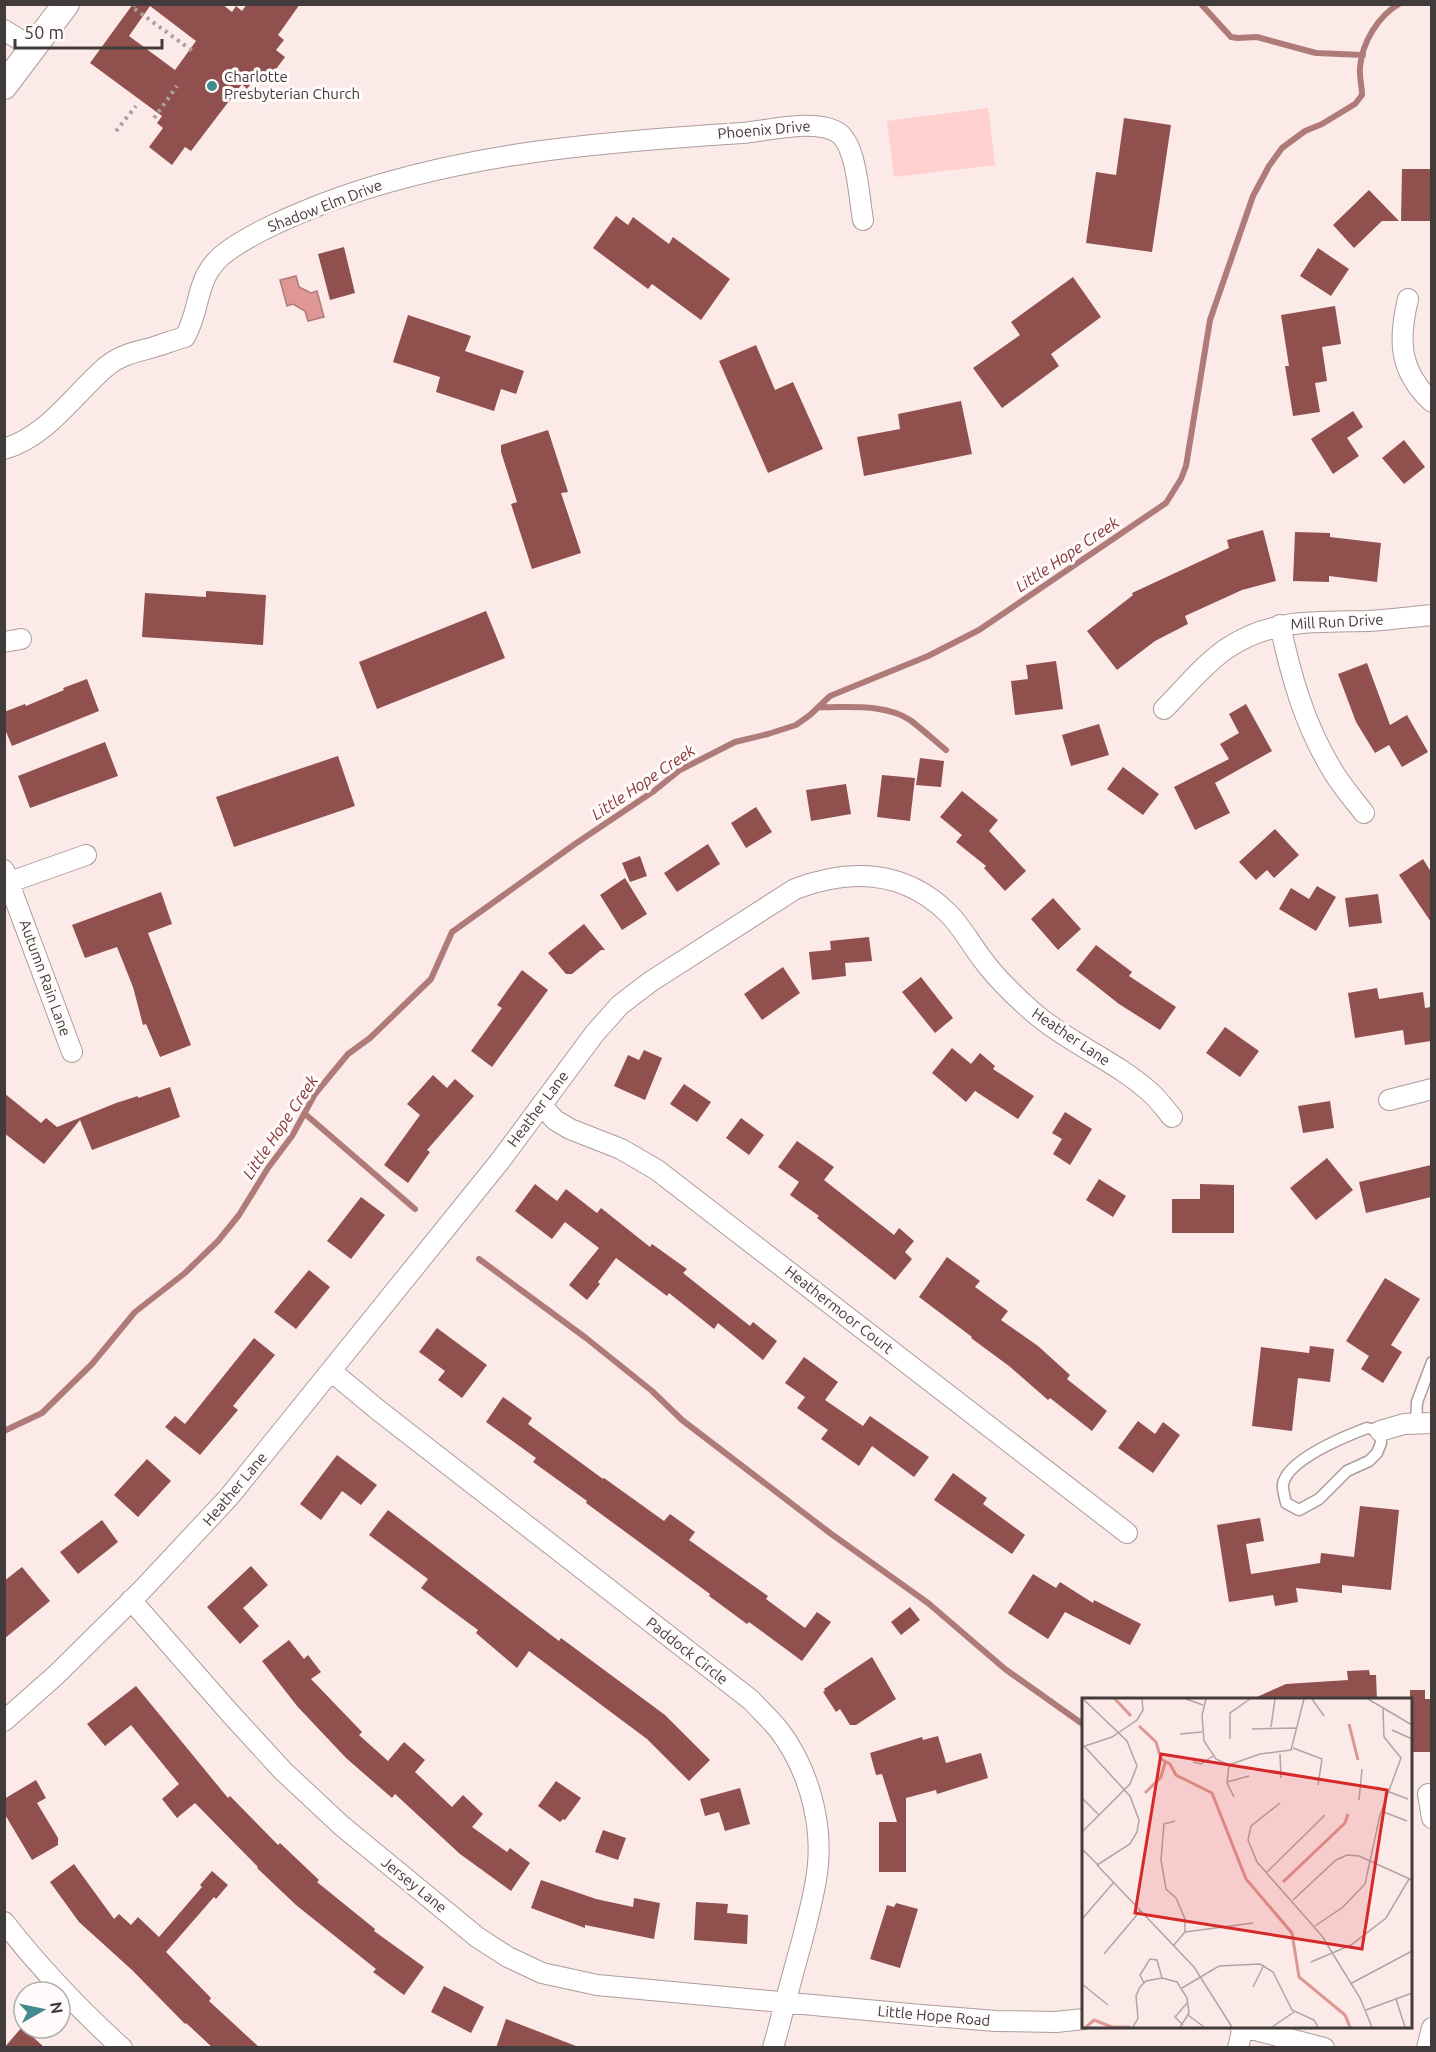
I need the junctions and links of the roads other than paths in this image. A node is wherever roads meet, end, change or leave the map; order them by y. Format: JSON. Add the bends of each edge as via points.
{"nodes":[{"id":1,"x":66,"y":4,"type":"edge"},
{"id":2,"x":4,"y":30,"type":"edge"},
{"id":3,"x":33,"y":48,"type":"junction"},
{"id":4,"x":4,"y":86,"type":"edge"},
{"id":5,"x":631,"y":140,"type":"joint"},
{"id":6,"x":863,"y":220,"type":"dead end"},
{"id":7,"x":1408,"y":299,"type":"dead end"},
{"id":8,"x":1431,"y":402,"type":"edge"},
{"id":9,"x":4,"y":449,"type":"edge"},
{"id":10,"x":1431,"y":615,"type":"edge"},
{"id":11,"x":1280,"y":625,"type":"junction"},
{"id":12,"x":1164,"y":709,"type":"dead end"},
{"id":13,"x":1364,"y":813,"type":"dead end"},
{"id":14,"x":87,"y":855,"type":"dead end"},
{"id":15,"x":7,"y":876,"type":"edge"},
{"id":16,"x":72,"y":1052,"type":"dead end"},
{"id":17,"x":1431,"y":1089,"type":"edge"},
{"id":18,"x":1389,"y":1100,"type":"dead end"},
{"id":19,"x":541,"y":1105,"type":"junction"},
{"id":20,"x":1172,"y":1117,"type":"dead end"},
{"id":21,"x":1431,"y":1362,"type":"edge"},
{"id":22,"x":331,"y":1371,"type":"junction"},
{"id":23,"x":1424,"y":1423,"type":"edge"},
{"id":24,"x":1380,"y":1431,"type":"junction"},
{"id":25,"x":1127,"y":1533,"type":"dead end"},
{"id":26,"x":131,"y":1600,"type":"junction"},
{"id":27,"x":4,"y":1721,"type":"edge"},
{"id":28,"x":1423,"y":1795,"type":"edge"},
{"id":29,"x":1431,"y":1818,"type":"edge"},
{"id":30,"x":4,"y":1922,"type":"edge"},
{"id":31,"x":785,"y":2002,"type":"junction"},
{"id":32,"x":1082,"y":2019,"type":"edge"},
{"id":33,"x":1242,"y":2028,"type":"edge"},
{"id":34,"x":1246,"y":2028,"type":"edge"},
{"id":35,"x":1431,"y":2028,"type":"edge"},
{"id":36,"x":122,"y":2048,"type":"edge"},
{"id":37,"x":773,"y":2048,"type":"edge"},
{"id":38,"x":1238,"y":2048,"type":"edge"},
{"id":39,"x":1324,"y":2048,"type":"edge"},
{"id":40,"x":1427,"y":2048,"type":"edge"}],
"edges":[{"from":1,"to":3,"type":"street"},
{"from":2,"to":3,"type":"street"},
{"from":3,"to":4,"type":"street"},
{"from":5,"to":6,"type":"street","name":"Phoenix Drive","via":[[815,125],[828,128],[849,144]]},
{"from":5,"to":9,"type":"street","name":"Shadow Elm Drive","via":[[506,156],[420,173],[349,194],[268,227],[226,252],[209,268],[185,337],[125,354],[108,365],[36,433]]},
{"from":7,"to":8,"type":"street","via":[[1402,346],[1405,362],[1414,382]]},
{"from":10,"to":11,"type":"street","name":"Mill Run Drive"},
{"from":11,"to":12,"type":"street","name":"Mill Run Drive","via":[[1245,637],[1226,649]]},
{"from":11,"to":13,"type":"street","via":[[1289,669],[1313,735],[1332,771]]},
{"from":14,"to":15,"type":"street"},
{"from":15,"to":16,"type":"street","name":"Autumn Rain Lane"},
{"from":17,"to":18,"type":"street"},
{"from":19,"to":20,"type":"street","name":"Heather Lane","via":[[594,1033],[620,1005],[650,982],[795,889],[819,880],[858,875],[902,884],[926,896],[955,921],[986,965],[1035,1013],[1129,1075]]},
{"from":19,"to":22,"type":"street","name":"Heather Lane"},
{"from":19,"to":25,"type":"street","name":"Heathermoor Court","via":[[570,1129],[621,1149],[657,1170]]},
{"from":21,"to":23,"type":"lane","via":[[1417,1402]]},
{"from":22,"to":26,"type":"street","name":"Heather Lane","via":[[204,1526]]},
{"from":22,"to":31,"type":"street","name":"Paddock Circle","via":[[751,1700],[778,1730],[803,1773],[818,1830],[814,1895]]},
{"from":23,"to":24,"type":"street"},
{"from":24,"to":24,"type":"lane","via":[[1367,1428],[1315,1451],[1288,1473],[1283,1485],[1286,1503],[1299,1509],[1319,1499],[1347,1472],[1369,1461],[1381,1443]]},
{"from":26,"to":27,"type":"street","name":"Heather Lane"},
{"from":26,"to":31,"type":"street","name":"Jersey Lane","via":[[283,1771],[342,1826],[477,1937],[508,1957],[542,1973],[578,1982]]},
{"from":28,"to":29,"type":"street"},
{"from":30,"to":36,"type":"street","via":[[42,1968]]},
{"from":31,"to":32,"type":"street","name":"Little Hope Road","via":[[996,2021]]},
{"from":31,"to":37,"type":"street","name":"Paddock Circle"},
{"from":33,"to":38,"type":"street"},
{"from":34,"to":39,"type":"street"},
{"from":35,"to":40,"type":"street"}]}
